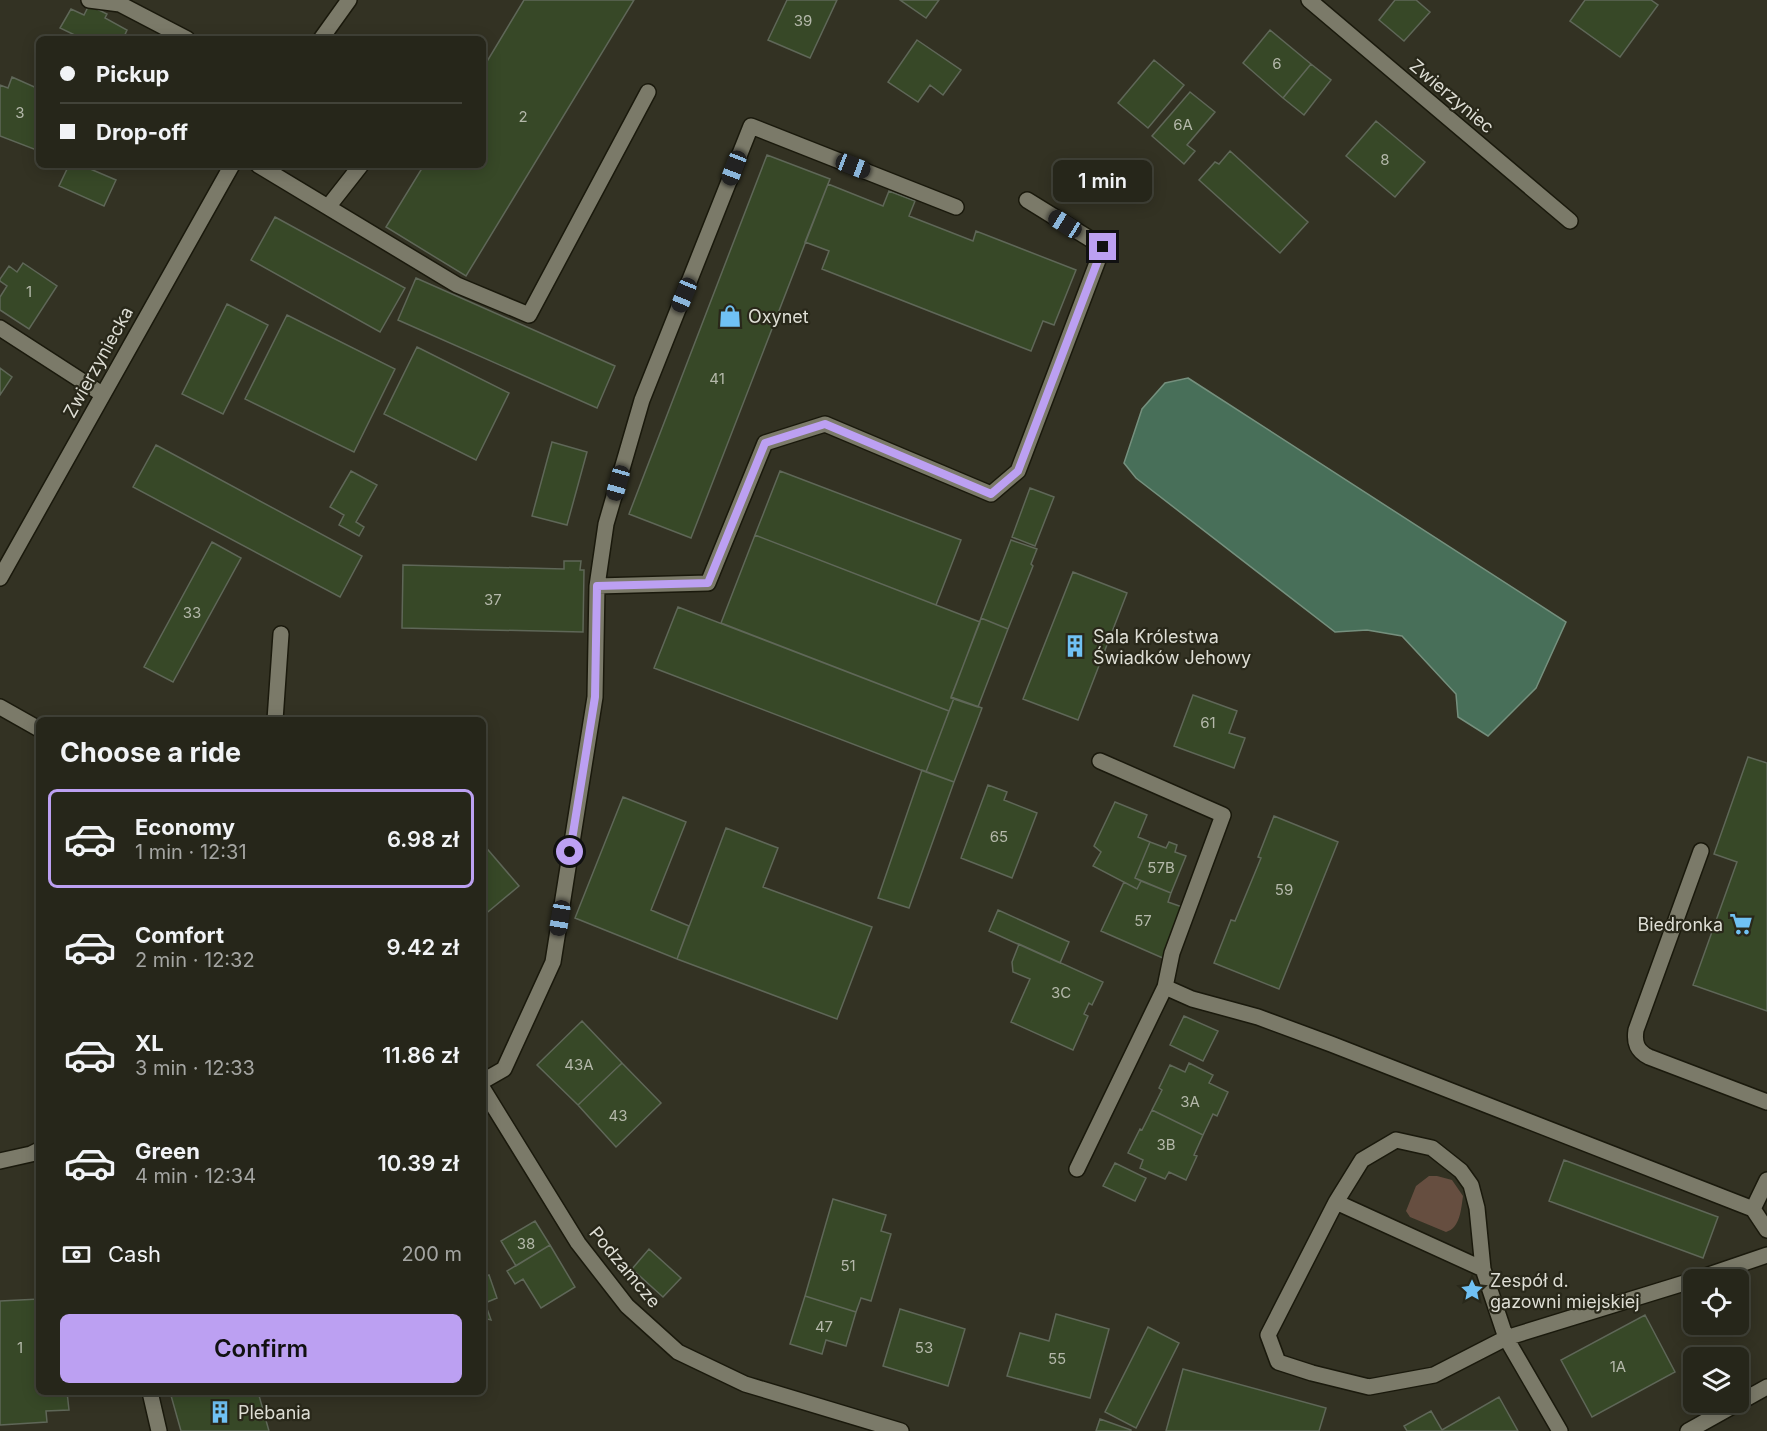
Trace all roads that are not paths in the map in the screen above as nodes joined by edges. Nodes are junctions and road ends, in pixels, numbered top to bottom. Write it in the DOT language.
graph roads {
  1 [pos="89,0"];
  2 [pos="349,0"];
  3 [pos="1309,0"];
  4 [pos="181,36"];
  5 [pos="323,36"];
  6 [pos="648,92"];
  7 [pos="230,168"];
  8 [pos="263,168"];
  9 [pos="359,168"];
  10 [pos="1027,200"];
  11 [pos="328,207"];
  12 [pos="956,207"];
  13 [pos="1570,221"];
  14 [pos="0,328"];
  15 [pos="102,394"];
  16 [pos="0,578"];
  17 [pos="597,586"];
  18 [pos="281,634"];
  19 [pos="0,707"];
  20 [pos="274,717"];
  21 [pos="36,727"];
  22 [pos="1100,762"];
  23 [pos="1701,851"];
  24 [pos="1165,987"];
  25 [pos="486,1079"];
  26 [pos="486,1094"];
  27 [pos="1767,1102"];
  28 [pos="36,1153"];
  29 [pos="0,1161"];
  30 [pos="1077,1169"];
  31 [pos="1767,1180"];
  32 [pos="1336,1202"];
  33 [pos="1753,1209"];
  34 [pos="1767,1230"];
  35 [pos="1767,1255"];
  36 [pos="1483,1269"];
  37 [pos="1726,1269"];
  38 [pos="1683,1283"];
  39 [pos="1506,1338"];
  40 [pos="1767,1387"];
  41 [pos="151,1395"];
  42 [pos="159,1431"];
  43 [pos="901,1431"];
  44 [pos="1560,1431"];
  45 [pos="1688,1431"];
  1 -- 4 [label="street"];
  2 -- 5 [label="street"];
  3 -- 13 [label="street, Zwierzyniec"];
  6 -- 11 [label="street"];
  7 -- 15 [label="street, Zwierzyniecka"];
  8 -- 11 [label="street"];
  9 -- 11 [label="street"];
  10 -- 17 [label="street"];
  12 -- 17 [label="street"];
  14 -- 15 [label="street"];
  15 -- 16 [label="street, Zwierzyniecka"];
  17 -- 25 [label="street"];
  18 -- 20 [label="street"];
  19 -- 21 [label="street"];
  22 -- 24 [label="street"];
  23 -- 27 [label="street"];
  24 -- 30 [label="street"];
  24 -- 33 [label="street"];
  26 -- 43 [label="street, Podzamcze"];
  28 -- 29 [label="street"];
  31 -- 33 [label="street"];
  32 -- 36 [label="street"];
  32 -- 36 [label="street"];
  32 -- 39 [label="street"];
  33 -- 34 [label="street"];
  35 -- 37 [label="street"];
  36 -- 39 [label="street"];
  38 -- 39 [label="street"];
  39 -- 44 [label="street"];
  40 -- 45 [label="street"];
  41 -- 42 [label="street"];
}
